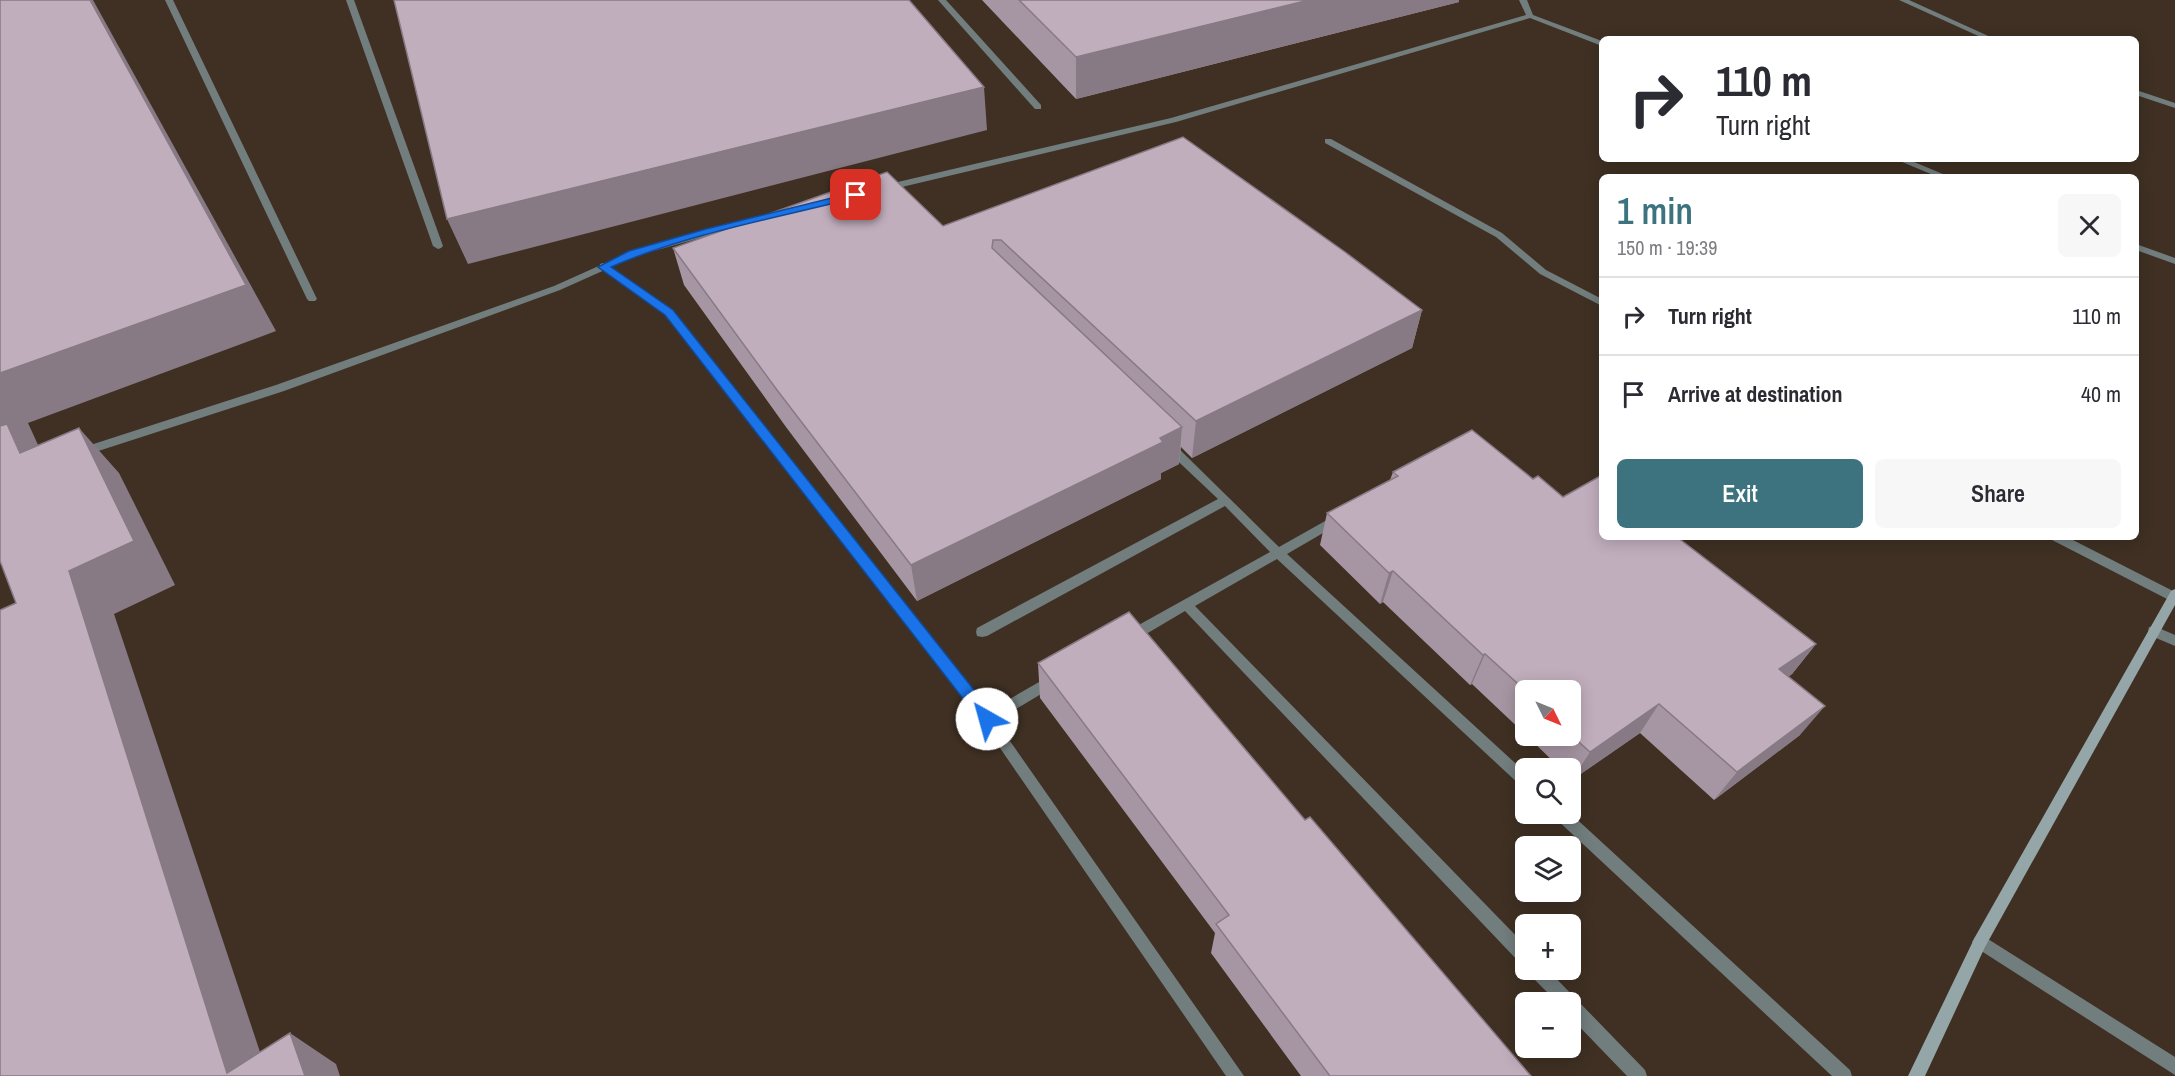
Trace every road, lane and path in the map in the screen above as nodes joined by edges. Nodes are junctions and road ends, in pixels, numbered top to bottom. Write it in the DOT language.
graph roads {
  1 [pos="169,0"];
  2 [pos="350,0"];
  3 [pos="942,0"];
  4 [pos="1523,0"];
  5 [pos="1903,0"];
  6 [pos="1530,16"];
  7 [pos="1984,36"];
  8 [pos="1599,43"];
  9 [pos="2139,93"];
  10 [pos="2175,106"];
  11 [pos="1038,107"];
  12 [pos="1328,141"];
  13 [pos="1907,162"];
  14 [pos="1938,174"];
  15 [pos="875,190"];
  16 [pos="765,218"];
  17 [pos="438,246"];
  18 [pos="2139,248"];
  19 [pos="2175,261"];
  20 [pos="603,267"];
  21 [pos="312,299"];
  22 [pos="1599,301"];
  23 [pos="1159,435"];
  24 [pos="67,457"];
  25 [pos="1226,500"];
  26 [pos="1350,512"];
  27 [pos="2062,540"];
  28 [pos="1277,552"];
  29 [pos="2174,596"];
  30 [pos="1186,603"];
  31 [pos="2154,631"];
  32 [pos="981,632"];
  33 [pos="2175,641"];
  34 [pos="1116,644"];
  35 [pos="1067,673"];
  36 [pos="987,719"];
  37 [pos="1515,772"];
  38 [pos="1572,824"];
  39 [pos="1980,942"];
  40 [pos="1515,947"];
  41 [pos="1547,980"];
  42 [pos="1558,992"];
  43 [pos="1581,1016"];
  44 [pos="2175,1067"];
  45 [pos="1236,1076"];
  46 [pos="1639,1076"];
  47 [pos="1844,1076"];
  48 [pos="1916,1076"];
  1 -- 21 [label="street"];
  2 -- 17 [label="street"];
  3 -- 11 [label="street"];
  4 -- 6 [label="street"];
  5 -- 7 [label="street"];
  6 -- 8 [label="street"];
  6 -- 15 [label="street"];
  9 -- 10 [label="street"];
  12 -- 22 [label="street"];
  13 -- 14 [label="street"];
  16 -- 20 [label="street"];
  18 -- 19 [label="street"];
  20 -- 24 [label="street"];
  20 -- 36 [label="street"];
  23 -- 25 [label="street"];
  25 -- 28 [label="street"];
  25 -- 32 [label="street"];
  26 -- 28 [label="street"];
  27 -- 29 [label="street"];
  28 -- 30 [label="street"];
  28 -- 37 [label="street"];
  29 -- 31 [label="street"];
  30 -- 34 [label="street"];
  30 -- 40 [label="street"];
  31 -- 33 [label="street"];
  31 -- 39 [label="street"];
  35 -- 36 [label="street"];
  36 -- 45 [label="street"];
  38 -- 47 [label="street"];
  39 -- 44 [label="street"];
  39 -- 48 [label="street"];
  41 -- 42 [label="street"];
  43 -- 46 [label="street"];
}
